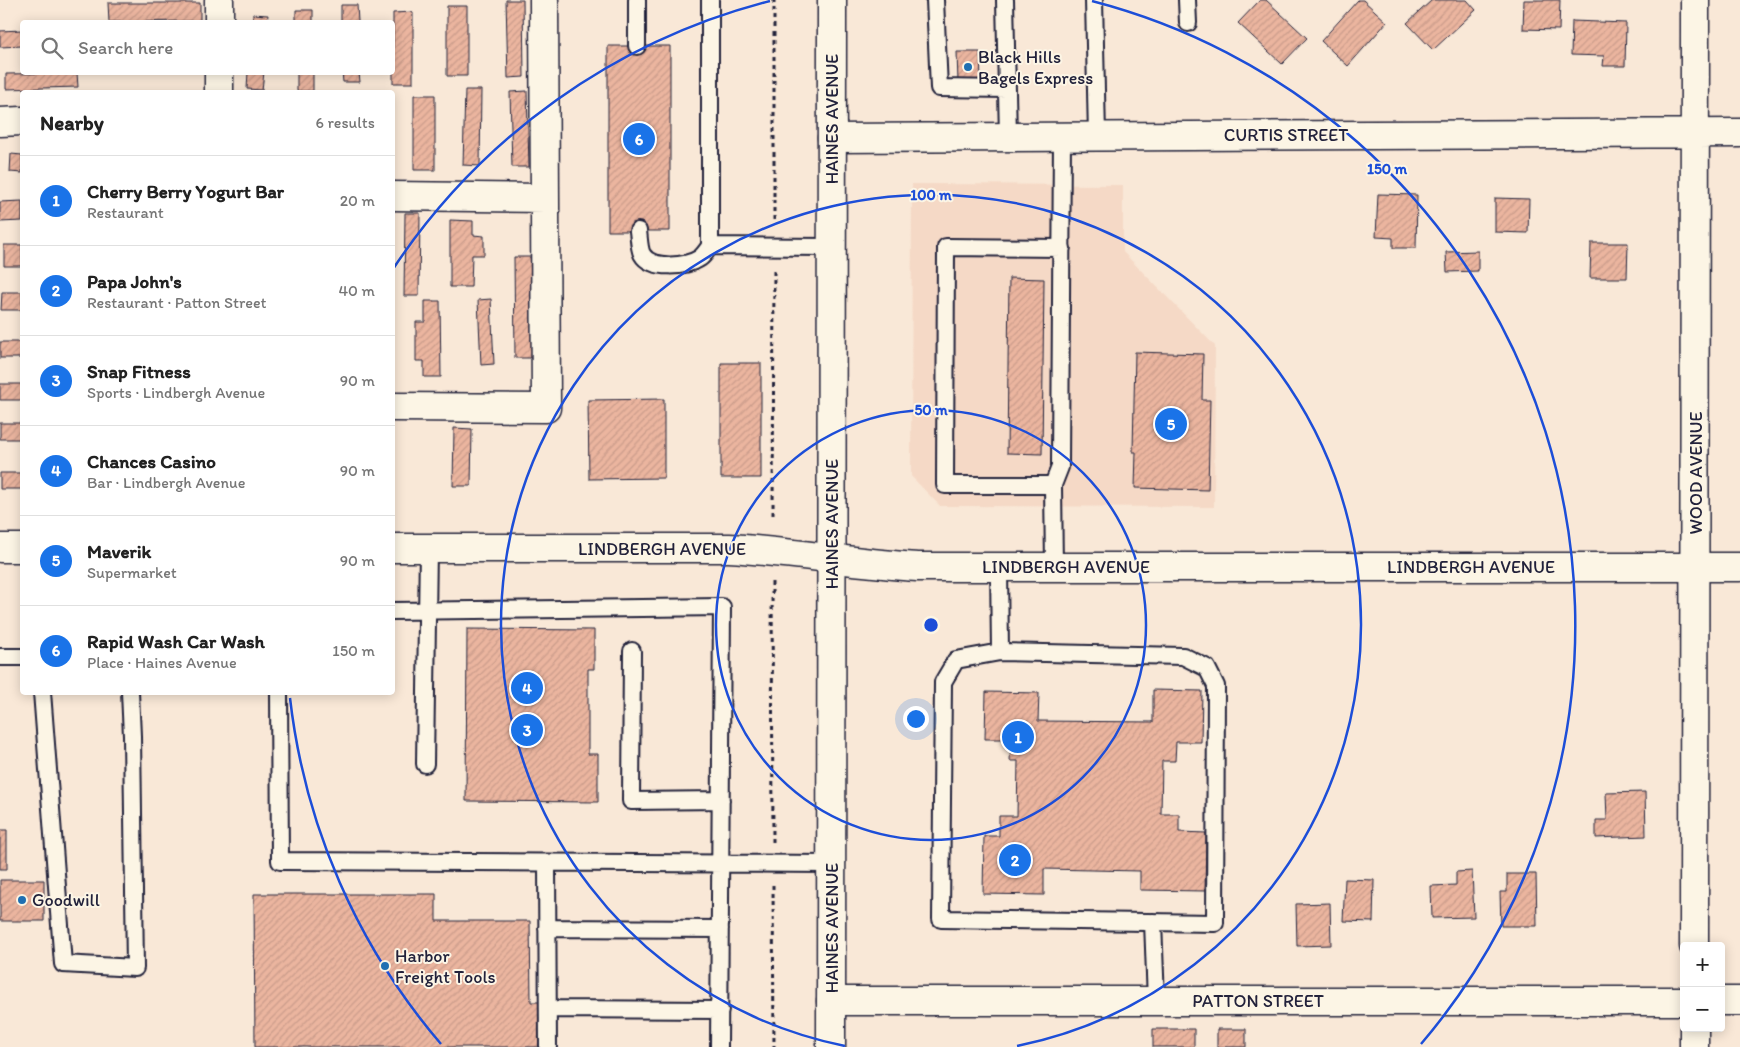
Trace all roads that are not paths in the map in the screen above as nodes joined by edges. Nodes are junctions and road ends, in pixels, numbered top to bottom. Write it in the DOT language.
graph roads {
  1 [pos="219,0"];
  2 [pos="544,0"];
  3 [pos="710,0"];
  4 [pos="832,0"];
  5 [pos="935,0"];
  6 [pos="1005,0"];
  7 [pos="1094,0"];
  8 [pos="1187,0"];
  9 [pos="1695,0"];
  10 [pos="638,3"];
  11 [pos="219,20"];
  12 [pos="1188,24"];
  13 [pos="637,46"];
  14 [pos="219,75"];
  15 [pos="1007,89"];
  16 [pos="219,90"];
  17 [pos="20,121"];
  18 [pos="0,122"];
  19 [pos="1696,133"];
  20 [pos="1740,133"];
  21 [pos="1062,136"];
  22 [pos="1097,136"];
  23 [pos="1008,137"];
  24 [pos="832,138"];
  25 [pos="395,196"];
  26 [pos="545,198"];
  27 [pos="638,231"];
  28 [pos="710,246"];
  29 [pos="832,246"];
  30 [pos="1062,248"];
  31 [pos="395,408"];
  32 [pos="1053,485"];
  33 [pos="0,548"];
  34 [pos="20,548"];
  35 [pos="395,548"];
  36 [pos="428,548"];
  37 [pos="832,559"];
  38 [pos="999,567"];
  39 [pos="1054,567"];
  40 [pos="1696,567"];
  41 [pos="1740,567"];
  42 [pos="395,611"];
  43 [pos="428,611"];
  44 [pos="632,651"];
  45 [pos="1000,652"];
  46 [pos="0,657"];
  47 [pos="20,657"];
  48 [pos="42,695"];
  49 [pos="130,695"];
  50 [pos="279,695"];
  51 [pos="425,764"];
  52 [pos="721,800"];
  53 [pos="547,862"];
  54 [pos="721,864"];
  55 [pos="832,864"];
  56 [pos="1153,922"];
  57 [pos="547,928"];
  58 [pos="720,929"];
  59 [pos="1694,942"];
  60 [pos="1725,1000"];
  61 [pos="1740,1000"];
  62 [pos="831,1001"];
  63 [pos="1156,1001"];
  64 [pos="1680,1001"];
  65 [pos="548,1009"];
  66 [pos="720,1010"];
  67 [pos="1694,1032"];
  68 [pos="548,1047"];
  69 [pos="719,1047"];
  70 [pos="831,1047"];
  71 [pos="1694,1047"];
  1 -- 11 [label="street"];
  2 -- 26 [label="street"];
  3 -- 28 [label="lane"];
  4 -- 24 [label="street, HAINES AVENUE"];
  5 -- 15 [label="lane"];
  6 -- 15 [label="lane"];
  7 -- 22 [label="lane"];
  8 -- 12 [label="lane"];
  9 -- 19 [label="street, WOOD AVENUE"];
  10 -- 13 [label="lane"];
  14 -- 16 [label="street"];
  15 -- 23 [label="lane"];
  17 -- 18 [label="street"];
  19 -- 20 [label="street, CURTIS STREET"];
  19 -- 22 [label="street, CURTIS STREET"];
  19 -- 40 [label="street, WOOD AVENUE"];
  21 -- 22 [label="street, CURTIS STREET"];
  21 -- 23 [label="street, CURTIS STREET"];
  21 -- 30 [label="lane"];
  23 -- 24 [label="street, CURTIS STREET"];
  24 -- 29 [label="street, HAINES AVENUE"];
  25 -- 26 [label="street"];
  26 -- 31 [label="street"];
  27 -- 28 [label="lane"];
  28 -- 29 [label="lane"];
  29 -- 37 [label="street, HAINES AVENUE"];
  30 -- 32 [label="lane"];
  30 -- 32 [label="lane"];
  32 -- 39 [label="lane"];
  33 -- 34 [label="street"];
  35 -- 36 [label="street, LINDBERGH AVENUE"];
  36 -- 37 [label="street, LINDBERGH AVENUE"];
  36 -- 43 [label="lane"];
  37 -- 38 [label="street, LINDBERGH AVENUE"];
  37 -- 55 [label="street, HAINES AVENUE"];
  38 -- 39 [label="street, LINDBERGH AVENUE"];
  38 -- 45 [label="lane"];
  39 -- 40 [label="street, LINDBERGH AVENUE"];
  40 -- 41 [label="street, LINDBERGH AVENUE"];
  40 -- 59 [label="street, WOOD AVENUE"];
  42 -- 43 [label="lane"];
  43 -- 51 [label="lane"];
  43 -- 52 [label="lane"];
  44 -- 52 [label="lane"];
  45 -- 56 [label="lane"];
  45 -- 56 [label="lane"];
  46 -- 47 [label="lane"];
  48 -- 49 [label="lane"];
  50 -- 53 [label="lane"];
  52 -- 54 [label="lane"];
  53 -- 54 [label="lane"];
  53 -- 57 [label="lane"];
  54 -- 55 [label="lane"];
  54 -- 58 [label="lane"];
  55 -- 62 [label="street, HAINES AVENUE"];
  56 -- 63 [label="lane"];
  57 -- 58 [label="lane"];
  57 -- 65 [label="lane"];
  58 -- 66 [label="lane"];
  60 -- 61 [label="street"];
  62 -- 63 [label="street, PATTON STREET"];
  62 -- 70 [label="street, HAINES AVENUE"];
  63 -- 64 [label="street, PATTON STREET"];
  65 -- 66 [label="lane"];
  65 -- 68 [label="lane"];
  66 -- 69 [label="lane"];
  67 -- 71 [label="street"];
}
